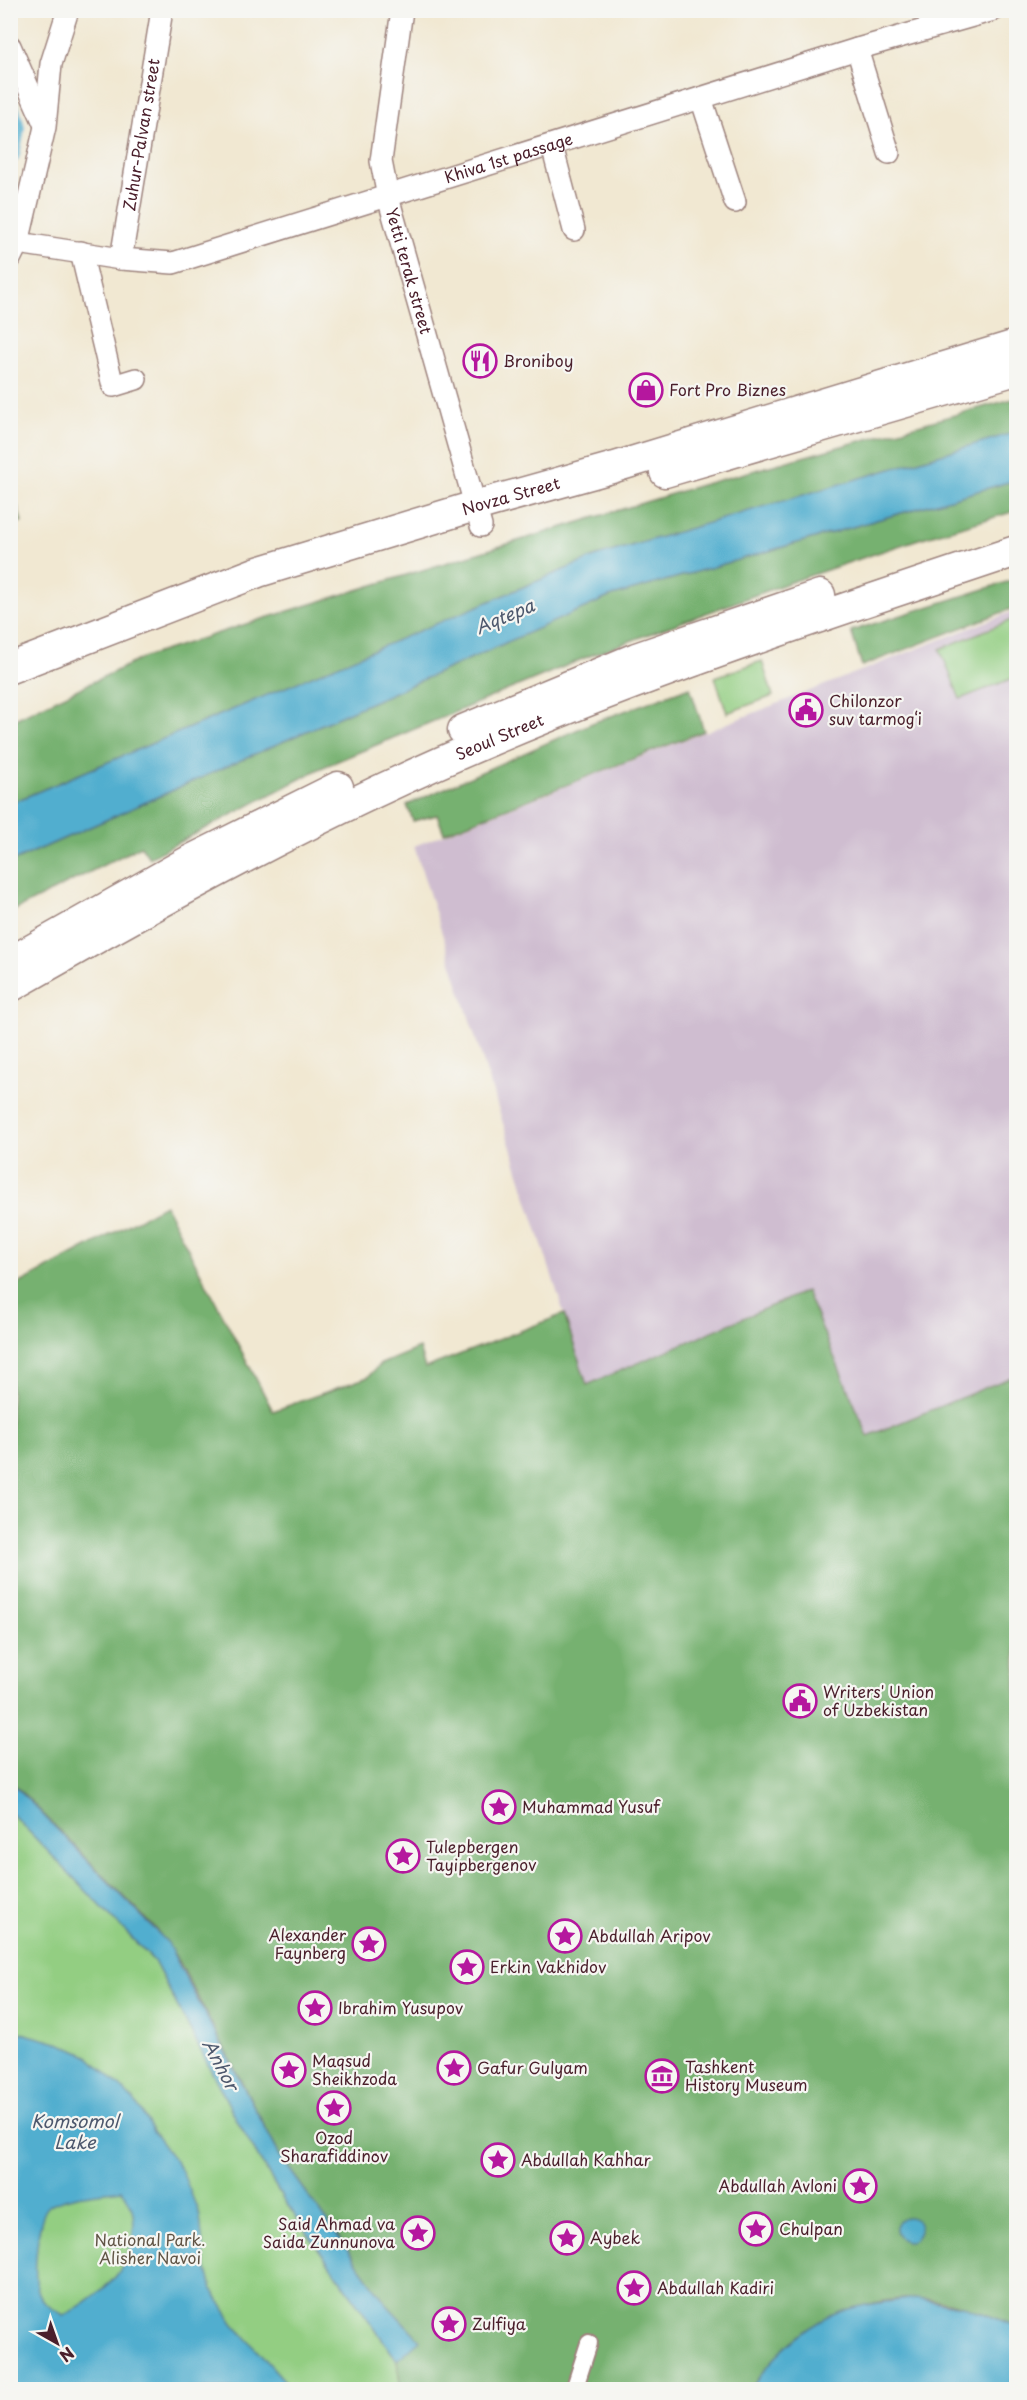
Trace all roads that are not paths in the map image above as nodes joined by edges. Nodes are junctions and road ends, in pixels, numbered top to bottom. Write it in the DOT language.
graph roads {
  1 [pos="68,10"];
  2 [pos="162,10"];
  3 [pos="402,10"];
  4 [pos="994,10"];
  5 [pos="10,46"];
  6 [pos="857,49"];
  7 [pos="701,98"];
  8 [pos="45,126"];
  9 [pos="552,146"];
  10 [pos="889,153"];
  11 [pos="388,197"];
  12 [pos="735,202"];
  13 [pos="574,230"];
  14 [pos="14,251"];
  15 [pos="81,252"];
  16 [pos="121,259"];
  17 [pos="1017,345"];
  18 [pos="1017,370"];
  19 [pos="136,379"];
  20 [pos="478,516"];
  21 [pos="1017,531"];
  22 [pos="1017,551"];
  23 [pos="10,668"];
  24 [pos="10,688"];
  25 [pos="10,962"];
  26 [pos="10,987"];
  27 [pos="589,2343"];
  28 [pos="574,2390"];
  1 -- 8 [label="street"];
  2 -- 16 [label="street, Zuhur-Palvan street"];
  3 -- 11 [label="street, Yetti terak street"];
  4 -- 6 [label="street, Khiva 1st passage"];
  5 -- 8 [label="street"];
  6 -- 7 [label="street, Khiva 1st passage"];
  6 -- 10 [label="street"];
  7 -- 9 [label="street, Khiva 1st passage"];
  7 -- 12 [label="street"];
  8 -- 14 [label="street"];
  9 -- 11 [label="street, Khiva 1st passage"];
  9 -- 13 [label="street"];
  11 -- 16 [label="street, Khiva 1st passage"];
  11 -- 20 [label="street, Yetti terak street"];
  14 -- 15 [label="street, Khiva 1st passage"];
  15 -- 16 [label="street, Khiva 1st passage"];
  15 -- 19 [label="street"];
  17 -- 20 [label="main road, Novza Street"];
  18 -- 20 [label="main road, Novza Street"];
  20 -- 23 [label="main road, Novza Street"];
  20 -- 24 [label="main road, Novza Street"];
  21 -- 25 [label="main road, Seoul Street"];
  22 -- 26 [label="main road, Seoul Street"];
  27 -- 28 [label="street"];
}
